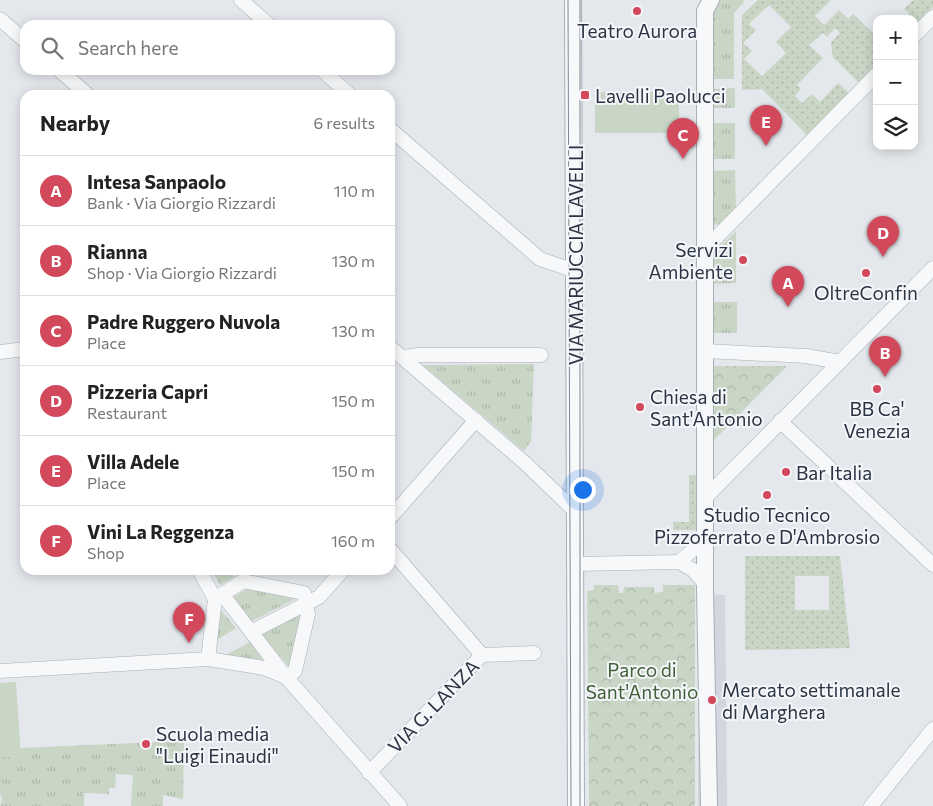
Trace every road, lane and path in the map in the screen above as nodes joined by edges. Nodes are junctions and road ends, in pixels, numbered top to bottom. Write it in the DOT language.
graph roads {
  1 [pos="241,0"];
  2 [pos="574,0"];
  3 [pos="709,1"];
  4 [pos="933,17"];
  5 [pos="0,20"];
  6 [pos="264,20"];
  7 [pos="918,32"];
  8 [pos="20,37"];
  9 [pos="65,75"];
  10 [pos="328,75"];
  11 [pos="873,78"];
  12 [pos="82,90"];
  13 [pos="344,90"];
  14 [pos="395,133"];
  15 [pos="705,249"];
  16 [pos="933,268"];
  17 [pos="575,271"];
  18 [pos="20,350"];
  19 [pos="395,351"];
  20 [pos="0,352"];
  21 [pos="705,352"];
  22 [pos="541,355"];
  23 [pos="404,358"];
  24 [pos="840,362"];
  25 [pos="476,420"];
  26 [pos="780,421"];
  27 [pos="706,496"];
  28 [pos="575,511"];
  29 [pos="395,512"];
  30 [pos="704,533"];
  31 [pos="395,555"];
  32 [pos="679,562"];
  33 [pos="575,564"];
  34 [pos="933,565"];
  35 [pos="203,575"];
  36 [pos="240,575"];
  37 [pos="339,575"];
  38 [pos="705,584"];
  39 [pos="219,596"];
  40 [pos="308,603"];
  41 [pos="251,632"];
  42 [pos="534,653"];
  43 [pos="482,655"];
  44 [pos="208,659"];
  45 [pos="0,671"];
  46 [pos="286,677"];
  47 [pos="933,729"];
  48 [pos="369,773"];
  49 [pos="400,806"];
  50 [pos="576,806"];
  51 [pos="709,806"];
  52 [pos="871,806"];
  1 -- 6 [label="street"];
  2 -- 17 [label="street, VIA MARIUCCIA LAVELLI"];
  3 -- 15 [label="street"];
  4 -- 7 [label="street"];
  5 -- 8 [label="street"];
  9 -- 12 [label="street"];
  10 -- 13 [label="street"];
  11 -- 15 [label="street"];
  14 -- 17 [label="street"];
  15 -- 21 [label="street"];
  16 -- 24 [label="street"];
  17 -- 28 [label="street, VIA MARIUCCIA LAVELLI"];
  18 -- 20 [label="street"];
  19 -- 23 [label="street"];
  21 -- 24 [label="street"];
  21 -- 27 [label="street"];
  22 -- 23 [label="street"];
  23 -- 25 [label="street"];
  24 -- 26 [label="street"];
  25 -- 28 [label="street"];
  25 -- 29 [label="street"];
  26 -- 27 [label="street"];
  26 -- 34 [label="street"];
  27 -- 30 [label="street"];
  28 -- 33 [label="street, VIA MARIUCCIA LAVELLI"];
  30 -- 32 [label="street"];
  30 -- 38 [label="street"];
  31 -- 43 [label="street"];
  32 -- 33 [label="street"];
  32 -- 38 [label="street"];
  33 -- 50 [label="street, VIA MARIUCCIA LAVELLI"];
  35 -- 39 [label="street"];
  36 -- 39 [label="street"];
  36 -- 40 [label="street"];
  37 -- 40 [label="street"];
  38 -- 51 [label="street"];
  39 -- 41 [label="street"];
  39 -- 44 [label="street"];
  40 -- 41 [label="street"];
  40 -- 46 [label="street"];
  41 -- 46 [label="street"];
  42 -- 43 [label="street, VIA G. LANZA"];
  43 -- 48 [label="street, VIA G. LANZA"];
  44 -- 45 [label="street"];
  44 -- 46 [label="street"];
  46 -- 48 [label="street"];
  47 -- 52 [label="street"];
  48 -- 49 [label="street"];
}
